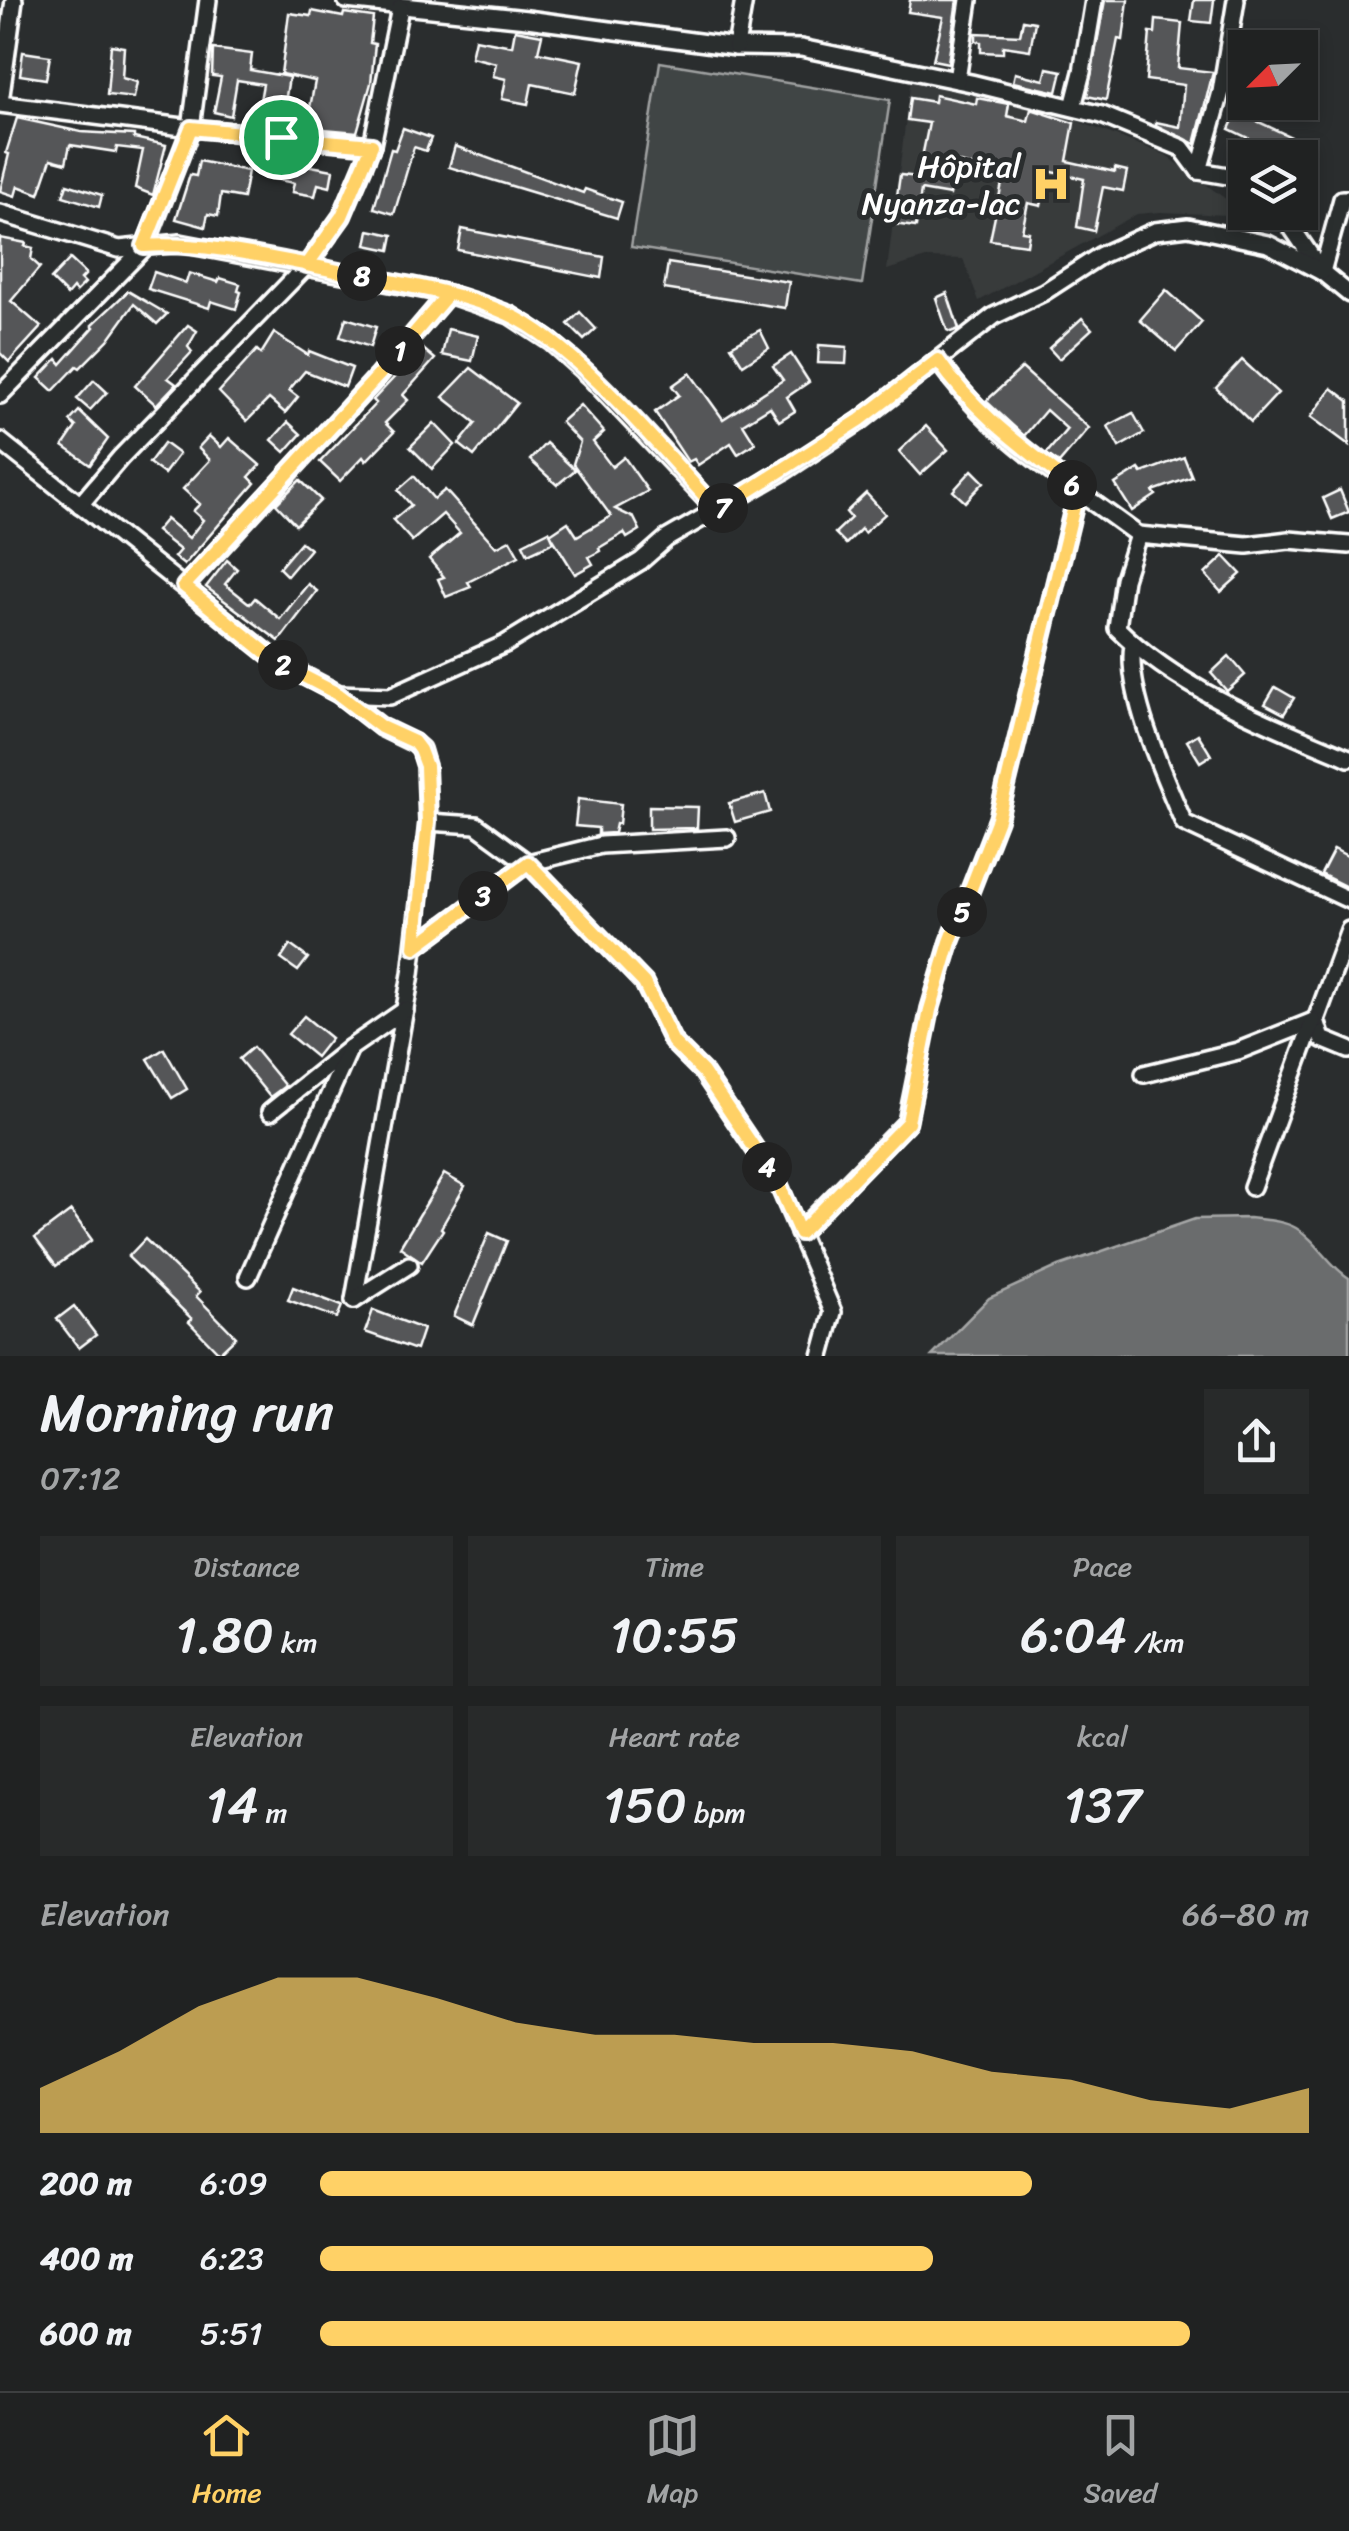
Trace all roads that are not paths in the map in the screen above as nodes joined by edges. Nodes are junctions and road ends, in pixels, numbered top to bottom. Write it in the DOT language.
graph roads {
  1 [pos="14,0"];
  2 [pos="208,0"];
  3 [pos="346,0"];
  4 [pos="530,0"];
  5 [pos="744,0"];
  6 [pos="969,0"];
  7 [pos="1094,0"];
  8 [pos="1236,0"];
  9 [pos="400,8"];
  10 [pos="527,19"];
  11 [pos="736,47"];
  12 [pos="958,80"];
  13 [pos="0,103"];
  14 [pos="1072,107"];
  15 [pos="191,128"];
  16 [pos="372,145"];
  17 [pos="1200,171"];
  18 [pos="1228,176"];
  19 [pos="1349,199"];
  20 [pos="0,213"];
  21 [pos="1293,230"];
  22 [pos="144,246"];
  23 [pos="307,265"];
  24 [pos="1322,272"];
  25 [pos="448,294"];
  26 [pos="1349,294"];
  27 [pos="938,360"];
  28 [pos="0,395"];
  29 [pos="0,441"];
  30 [pos="1078,490"];
  31 [pos="80,505"];
  32 [pos="718,511"];
  33 [pos="1138,535"];
  34 [pos="1349,545"];
  35 [pos="184,586"];
  36 [pos="1133,644"];
  37 [pos="338,694"];
  38 [pos="1349,758"];
  39 [pos="428,822"];
  40 [pos="727,838"];
  41 [pos="528,863"];
  42 [pos="1349,900"];
  43 [pos="1349,930"];
  44 [pos="415,947"];
  45 [pos="406,1010"];
  46 [pos="1315,1021"];
  47 [pos="350,1048"];
  48 [pos="1349,1050"];
  49 [pos="1144,1074"];
  50 [pos="270,1112"];
  51 [pos="1252,1187"];
  52 [pos="800,1233"];
  53 [pos="409,1266"];
  54 [pos="248,1277"];
  55 [pos="821,1356"];
  1 -- 13 [label="street"];
  2 -- 15 [label="street"];
  3 -- 9 [label="street"];
  4 -- 10 [label="street"];
  5 -- 11 [label="street"];
  6 -- 12 [label="street"];
  7 -- 14 [label="street"];
  8 -- 17 [label="street"];
  9 -- 10 [label="street"];
  9 -- 16 [label="street"];
  10 -- 11 [label="street"];
  11 -- 12 [label="street"];
  12 -- 14 [label="street"];
  13 -- 15 [label="street"];
  14 -- 17 [label="street"];
  15 -- 16 [label="street"];
  15 -- 22 [label="street"];
  16 -- 23 [label="street"];
  17 -- 18 [label="street"];
  19 -- 24 [label="street"];
  20 -- 22 [label="street"];
  21 -- 24 [label="street"];
  22 -- 23 [label="street"];
  22 -- 28 [label="street"];
  23 -- 25 [label="street"];
  23 -- 31 [label="street"];
  24 -- 26 [label="street"];
  24 -- 27 [label="street"];
  25 -- 32 [label="street"];
  25 -- 35 [label="street"];
  27 -- 30 [label="street"];
  27 -- 32 [label="street"];
  29 -- 31 [label="street"];
  30 -- 33 [label="street"];
  30 -- 52 [label="street"];
  31 -- 35 [label="street"];
  32 -- 37 [label="street"];
  33 -- 34 [label="street"];
  33 -- 36 [label="street"];
  35 -- 37 [label="street"];
  36 -- 38 [label="street"];
  36 -- 42 [label="street"];
  37 -- 39 [label="street"];
  39 -- 41 [label="street"];
  39 -- 44 [label="street"];
  40 -- 41 [label="street"];
  41 -- 44 [label="street"];
  41 -- 52 [label="street"];
  43 -- 46 [label="street"];
  44 -- 45 [label="street"];
  45 -- 47 [label="street"];
  45 -- 53 [label="street"];
  46 -- 48 [label="street"];
  46 -- 49 [label="street"];
  46 -- 51 [label="street"];
  47 -- 50 [label="street"];
  47 -- 54 [label="street"];
  52 -- 55 [label="street"];
}
